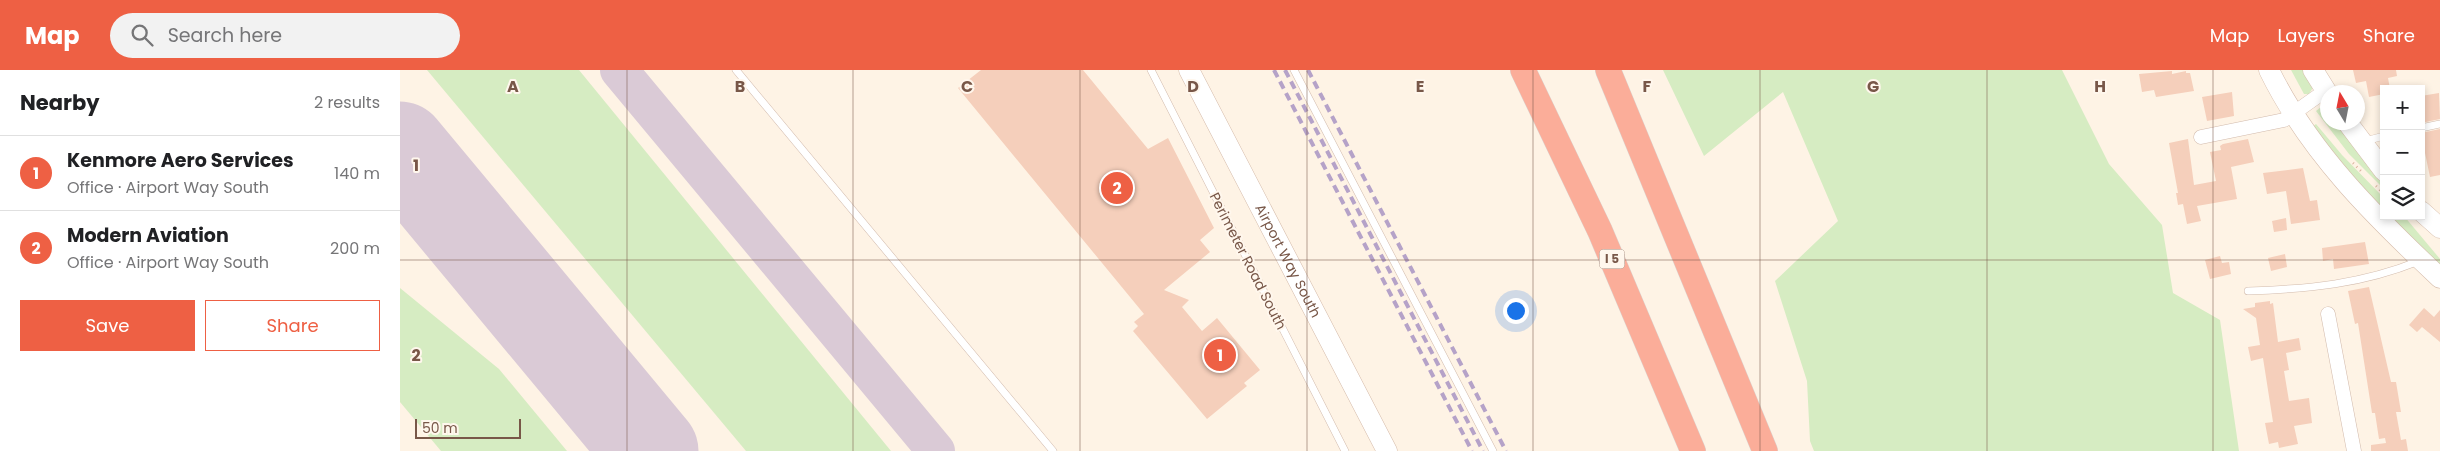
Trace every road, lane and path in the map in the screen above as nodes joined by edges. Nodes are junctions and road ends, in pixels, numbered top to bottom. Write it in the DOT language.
graph roads {
  1 [pos="736,70"];
  2 [pos="1151,70"];
  3 [pos="1189,70"];
  4 [pos="1294,70"];
  5 [pos="1523,70"];
  6 [pos="1608,70"];
  7 [pos="2269,70"];
  8 [pos="2313,70"];
  9 [pos="2321,85"];
  10 [pos="2320,97"];
  11 [pos="2293,115"];
  12 [pos="2440,124"];
  13 [pos="2425,127"];
  14 [pos="2349,130"];
  15 [pos="2201,136"];
  16 [pos="2380,138"];
  17 [pos="2354,150"];
  18 [pos="2374,176"];
  19 [pos="2425,215"];
  20 [pos="2440,228"];
  21 [pos="2422,260"];
  22 [pos="2440,278"];
  23 [pos="2248,291"];
  24 [pos="2328,314"];
  25 [pos="1053,451"];
  26 [pos="1345,451"];
  27 [pos="1387,451"];
  28 [pos="1493,451"];
  29 [pos="1693,451"];
  30 [pos="1764,451"];
  31 [pos="2354,451"];
  1 -- 25 [label="lane"];
  2 -- 26 [label="lane, Perimeter Road South"];
  3 -- 27 [label="main road, Airport Way South"];
  4 -- 28 [label="lane"];
  5 -- 29 [label="highway, I 5"];
  6 -- 30 [label="highway"];
  7 -- 11 [label="main road"];
  8 -- 9 [label="main road"];
  10 -- 11 [label="street"];
  11 -- 15 [label="street"];
  11 -- 21 [label="main road"];
  12 -- 13 [label="lane"];
  14 -- 17 [label="main road"];
  16 -- 17 [label="lane"];
  17 -- 18 [label="main road"];
  17 -- 18 [label="path"];
  19 -- 20 [label="main road"];
  21 -- 22 [label="main road"];
  21 -- 23 [label="lane"];
  24 -- 31 [label="street"];
}
